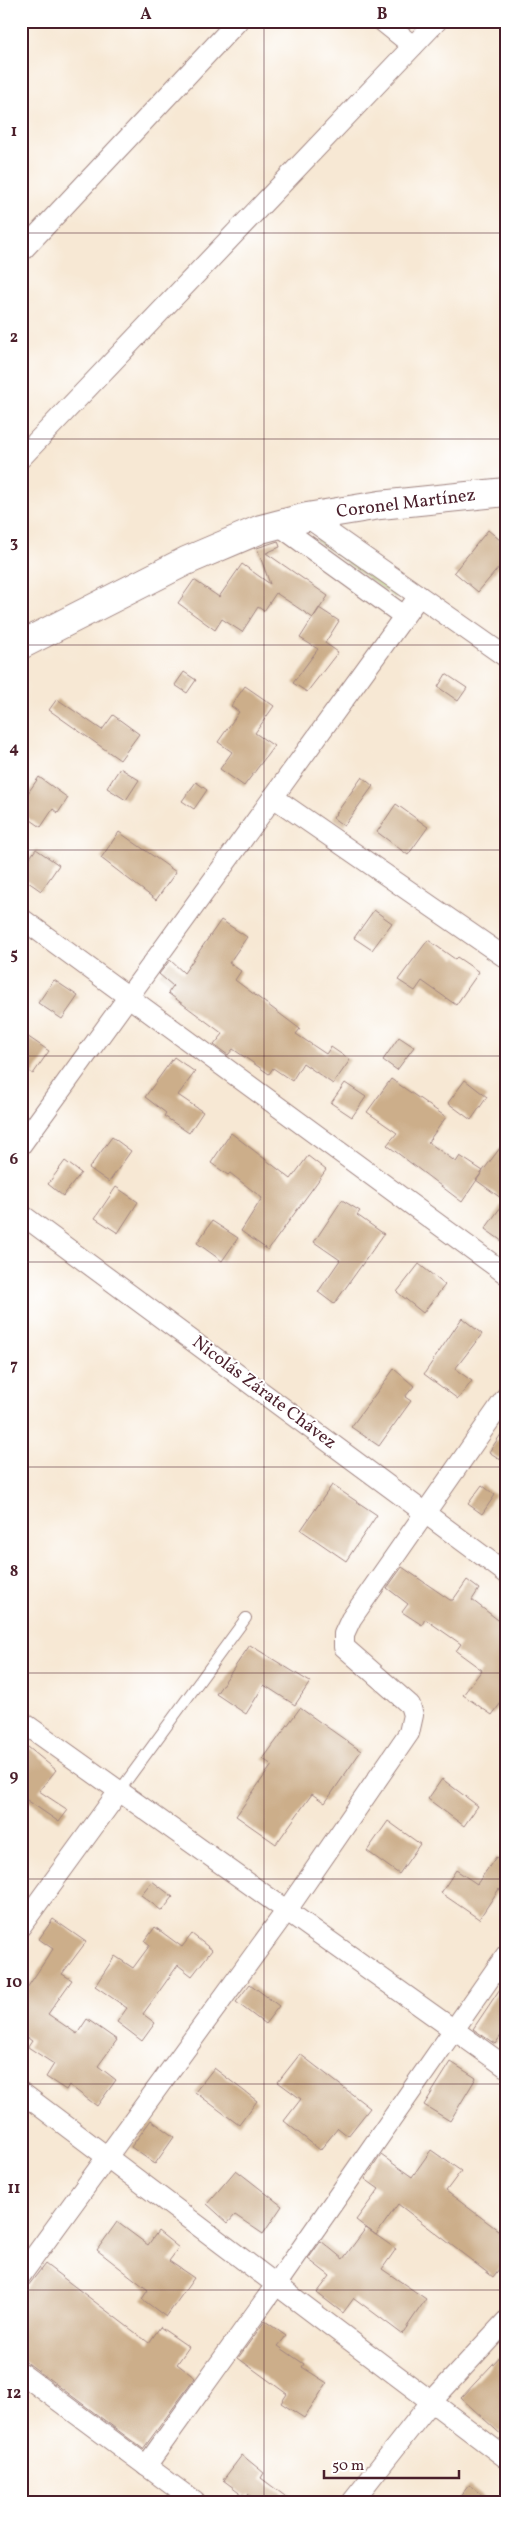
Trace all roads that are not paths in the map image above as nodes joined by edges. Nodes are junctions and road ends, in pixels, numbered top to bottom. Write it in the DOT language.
graph roads {
  1 [pos="238,21"];
  2 [pos="382,21"];
  3 [pos="437,21"];
  4 [pos="413,46"];
  5 [pos="21,252"];
  6 [pos="21,458"];
  7 [pos="506,492"];
  8 [pos="307,517"];
  9 [pos="277,524"];
  10 [pos="419,596"];
  11 [pos="404,616"];
  12 [pos="21,645"];
  13 [pos="506,657"];
  14 [pos="273,797"];
  15 [pos="21,918"];
  16 [pos="506,958"];
  17 [pos="128,998"];
  18 [pos="21,1145"];
  19 [pos="21,1214"];
  20 [pos="506,1274"];
  21 [pos="506,1397"];
  22 [pos="425,1512"];
  23 [pos="506,1573"];
  24 [pos="246,1618"];
  25 [pos="21,1722"];
  26 [pos="120,1790"];
  27 [pos="286,1910"];
  28 [pos="21,1926"];
  29 [pos="506,1954"];
  30 [pos="453,2029"];
  31 [pos="506,2067"];
  32 [pos="21,2092"];
  33 [pos="107,2157"];
  34 [pos="21,2275"];
  35 [pos="276,2285"];
  36 [pos="506,2321"];
  37 [pos="21,2373"];
  38 [pos="431,2402"];
  39 [pos="506,2458"];
  40 [pos="146,2466"];
  41 [pos="195,2502"];
  42 [pos="352,2502"];
  1 -- 5 [label="street"];
  2 -- 4 [label="street"];
  3 -- 4 [label="street"];
  4 -- 6 [label="street"];
  7 -- 8 [label="main road, Coronel Martínez"];
  8 -- 9 [label="main road, Coronel Martínez"];
  8 -- 10 [label="street"];
  9 -- 11 [label="street"];
  9 -- 12 [label="main road, Coronel Martínez"];
  10 -- 11 [label="street"];
  10 -- 13 [label="street"];
  11 -- 14 [label="street"];
  14 -- 16 [label="street"];
  14 -- 17 [label="street"];
  15 -- 17 [label="street"];
  17 -- 18 [label="street"];
  17 -- 20 [label="street"];
  19 -- 22 [label="street, Nicolás Zárate Chávez"];
  21 -- 22 [label="street"];
  22 -- 23 [label="street, Nicolás Zárate Chávez"];
  22 -- 27 [label="street"];
  24 -- 26 [label="lane"];
  25 -- 26 [label="street"];
  26 -- 27 [label="street"];
  26 -- 28 [label="street"];
  27 -- 30 [label="street"];
  27 -- 33 [label="street"];
  29 -- 30 [label="street"];
  30 -- 31 [label="street"];
  30 -- 35 [label="street"];
  32 -- 33 [label="street"];
  33 -- 34 [label="street"];
  33 -- 35 [label="street"];
  35 -- 38 [label="street"];
  35 -- 40 [label="street"];
  36 -- 38 [label="street"];
  37 -- 40 [label="street"];
  38 -- 39 [label="street"];
  38 -- 42 [label="street"];
  40 -- 41 [label="street"];
}
